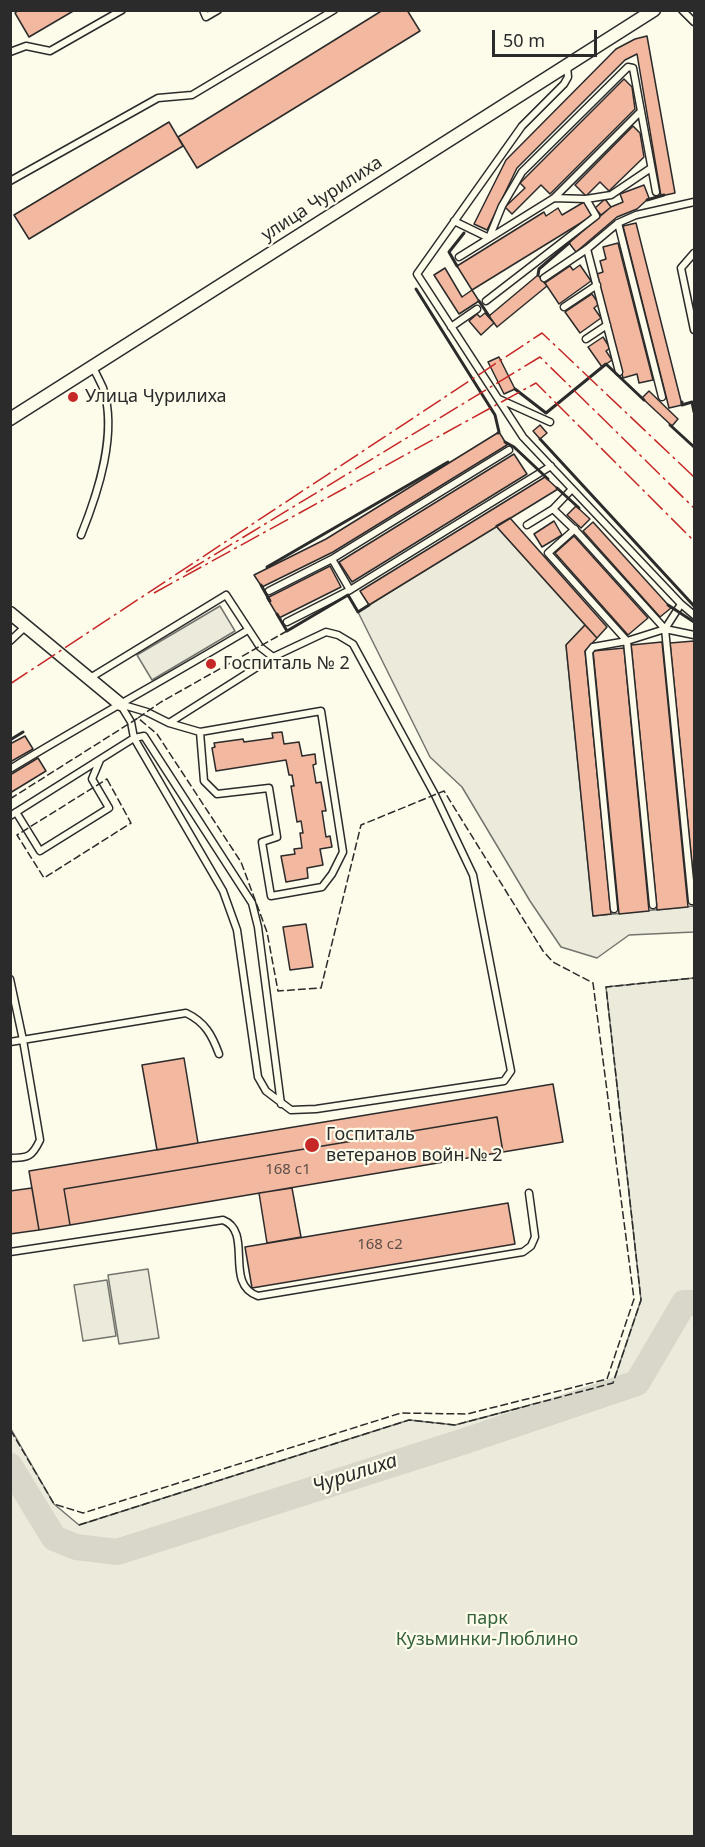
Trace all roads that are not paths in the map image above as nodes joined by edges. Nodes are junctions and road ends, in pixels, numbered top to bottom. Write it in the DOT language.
graph roads {
  1 [pos="122,10"];
  2 [pos="203,10"];
  3 [pos="218,10"];
  4 [pos="334,10"];
  5 [pos="654,10"];
  6 [pos="682,10"];
  7 [pos="694,22"];
  8 [pos="10,52"];
  9 [pos="567,64"];
  10 [pos="641,111"];
  11 [pos="651,168"];
  12 [pos="10,181"];
  13 [pos="656,192"];
  14 [pos="554,198"];
  15 [pos="586,199"];
  16 [pos="694,202"];
  17 [pos="454,221"];
  18 [pos="618,223"];
  19 [pos="489,238"];
  20 [pos="587,249"];
  21 [pos="694,254"];
  22 [pos="459,257"];
  23 [pos="544,278"];
  24 [pos="597,285"];
  25 [pos="486,300"];
  26 [pos="564,308"];
  27 [pos="477,309"];
  28 [pos="607,325"];
  29 [pos="452,327"];
  30 [pos="694,330"];
  31 [pos="586,339"];
  32 [pos="93,366"];
  33 [pos="619,372"];
  34 [pos="662,397"];
  35 [pos="499,399"];
  36 [pos="10,419"];
  37 [pos="550,422"];
  38 [pos="509,450"];
  39 [pos="551,466"];
  40 [pos="572,489"];
  41 [pos="553,509"];
  42 [pos="527,525"];
  43 [pos="574,529"];
  44 [pos="81,535"];
  45 [pos="332,559"];
  46 [pos="350,590"];
  47 [pos="269,591"];
  48 [pos="681,604"];
  49 [pos="10,613"];
  50 [pos="694,615"];
  51 [pos="287,622"];
  52 [pos="26,626"];
  53 [pos="665,629"];
  54 [pos="248,630"];
  55 [pos="694,635"];
  56 [pos="10,641"];
  57 [pos="627,641"];
  58 [pos="273,657"];
  59 [pos="90,678"];
  60 [pos="120,704"];
  61 [pos="169,723"];
  62 [pos="200,732"];
  63 [pos="134,738"];
  64 [pos="100,760"];
  65 [pos="10,769"];
  66 [pos="13,814"];
  67 [pos="692,901"];
  68 [pos="653,905"];
  69 [pos="614,909"];
  70 [pos="10,979"];
  71 [pos="23,1040"];
  72 [pos="10,1042"];
  73 [pos="219,1054"];
  74 [pos="281,1104"];
  75 [pos="10,1158"];
  76 [pos="529,1192"];
  77 [pos="10,1252"];
  1 -- 8 [label="lane"];
  2 -- 3 [label="lane"];
  4 -- 12 [label="lane"];
  5 -- 9 [label="street, улица Чурилиха"];
  6 -- 7 [label="lane"];
  9 -- 17 [label="lane"];
  9 -- 32 [label="street, улица Чурилиха"];
  10 -- 11 [label="lane"];
  10 -- 14 [label="lane"];
  10 -- 19 [label="lane"];
  11 -- 13 [label="lane"];
  11 -- 15 [label="lane"];
  14 -- 15 [label="lane"];
  14 -- 19 [label="lane"];
  15 -- 25 [label="lane"];
  16 -- 18 [label="lane"];
  17 -- 19 [label="lane"];
  17 -- 29 [label="lane"];
  18 -- 20 [label="lane"];
  18 -- 34 [label="lane"];
  19 -- 22 [label="lane"];
  20 -- 23 [label="lane"];
  20 -- 24 [label="lane"];
  21 -- 30 [label="lane"];
  24 -- 26 [label="lane"];
  24 -- 28 [label="lane"];
  27 -- 29 [label="lane"];
  28 -- 31 [label="lane"];
  28 -- 33 [label="lane"];
  29 -- 35 [label="lane"];
  32 -- 36 [label="street, улица Чурилиха"];
  32 -- 44 [label="lane"];
  35 -- 37 [label="lane"];
  35 -- 39 [label="lane"];
  38 -- 45 [label="lane"];
  39 -- 40 [label="lane"];
  39 -- 46 [label="lane"];
  40 -- 41 [label="lane"];
  40 -- 48 [label="lane"];
  41 -- 42 [label="lane"];
  41 -- 43 [label="lane"];
  43 -- 53 [label="lane"];
  43 -- 57 [label="lane"];
  45 -- 46 [label="lane"];
  45 -- 47 [label="lane"];
  46 -- 51 [label="lane"];
  48 -- 50 [label="lane"];
  48 -- 53 [label="lane"];
  49 -- 52 [label="street"];
  52 -- 56 [label="lane"];
  52 -- 59 [label="street"];
  53 -- 55 [label="lane"];
  53 -- 57 [label="lane"];
  53 -- 67 [label="lane"];
  54 -- 58 [label="lane"];
  54 -- 59 [label="lane"];
  54 -- 60 [label="lane"];
  57 -- 68 [label="lane"];
  57 -- 69 [label="lane"];
  58 -- 61 [label="lane"];
  58 -- 74 [label="lane"];
  59 -- 60 [label="street"];
  60 -- 61 [label="lane"];
  60 -- 63 [label="lane"];
  60 -- 65 [label="lane"];
  61 -- 62 [label="lane"];
  62 -- 62 [label="lane"];
  63 -- 64 [label="lane"];
  63 -- 74 [label="lane"];
  63 -- 74 [label="lane"];
  64 -- 66 [label="lane"];
  64 -- 66 [label="lane"];
  70 -- 71 [label="lane"];
  71 -- 72 [label="lane"];
  71 -- 73 [label="lane"];
  71 -- 75 [label="lane"];
  76 -- 77 [label="lane"];
}
